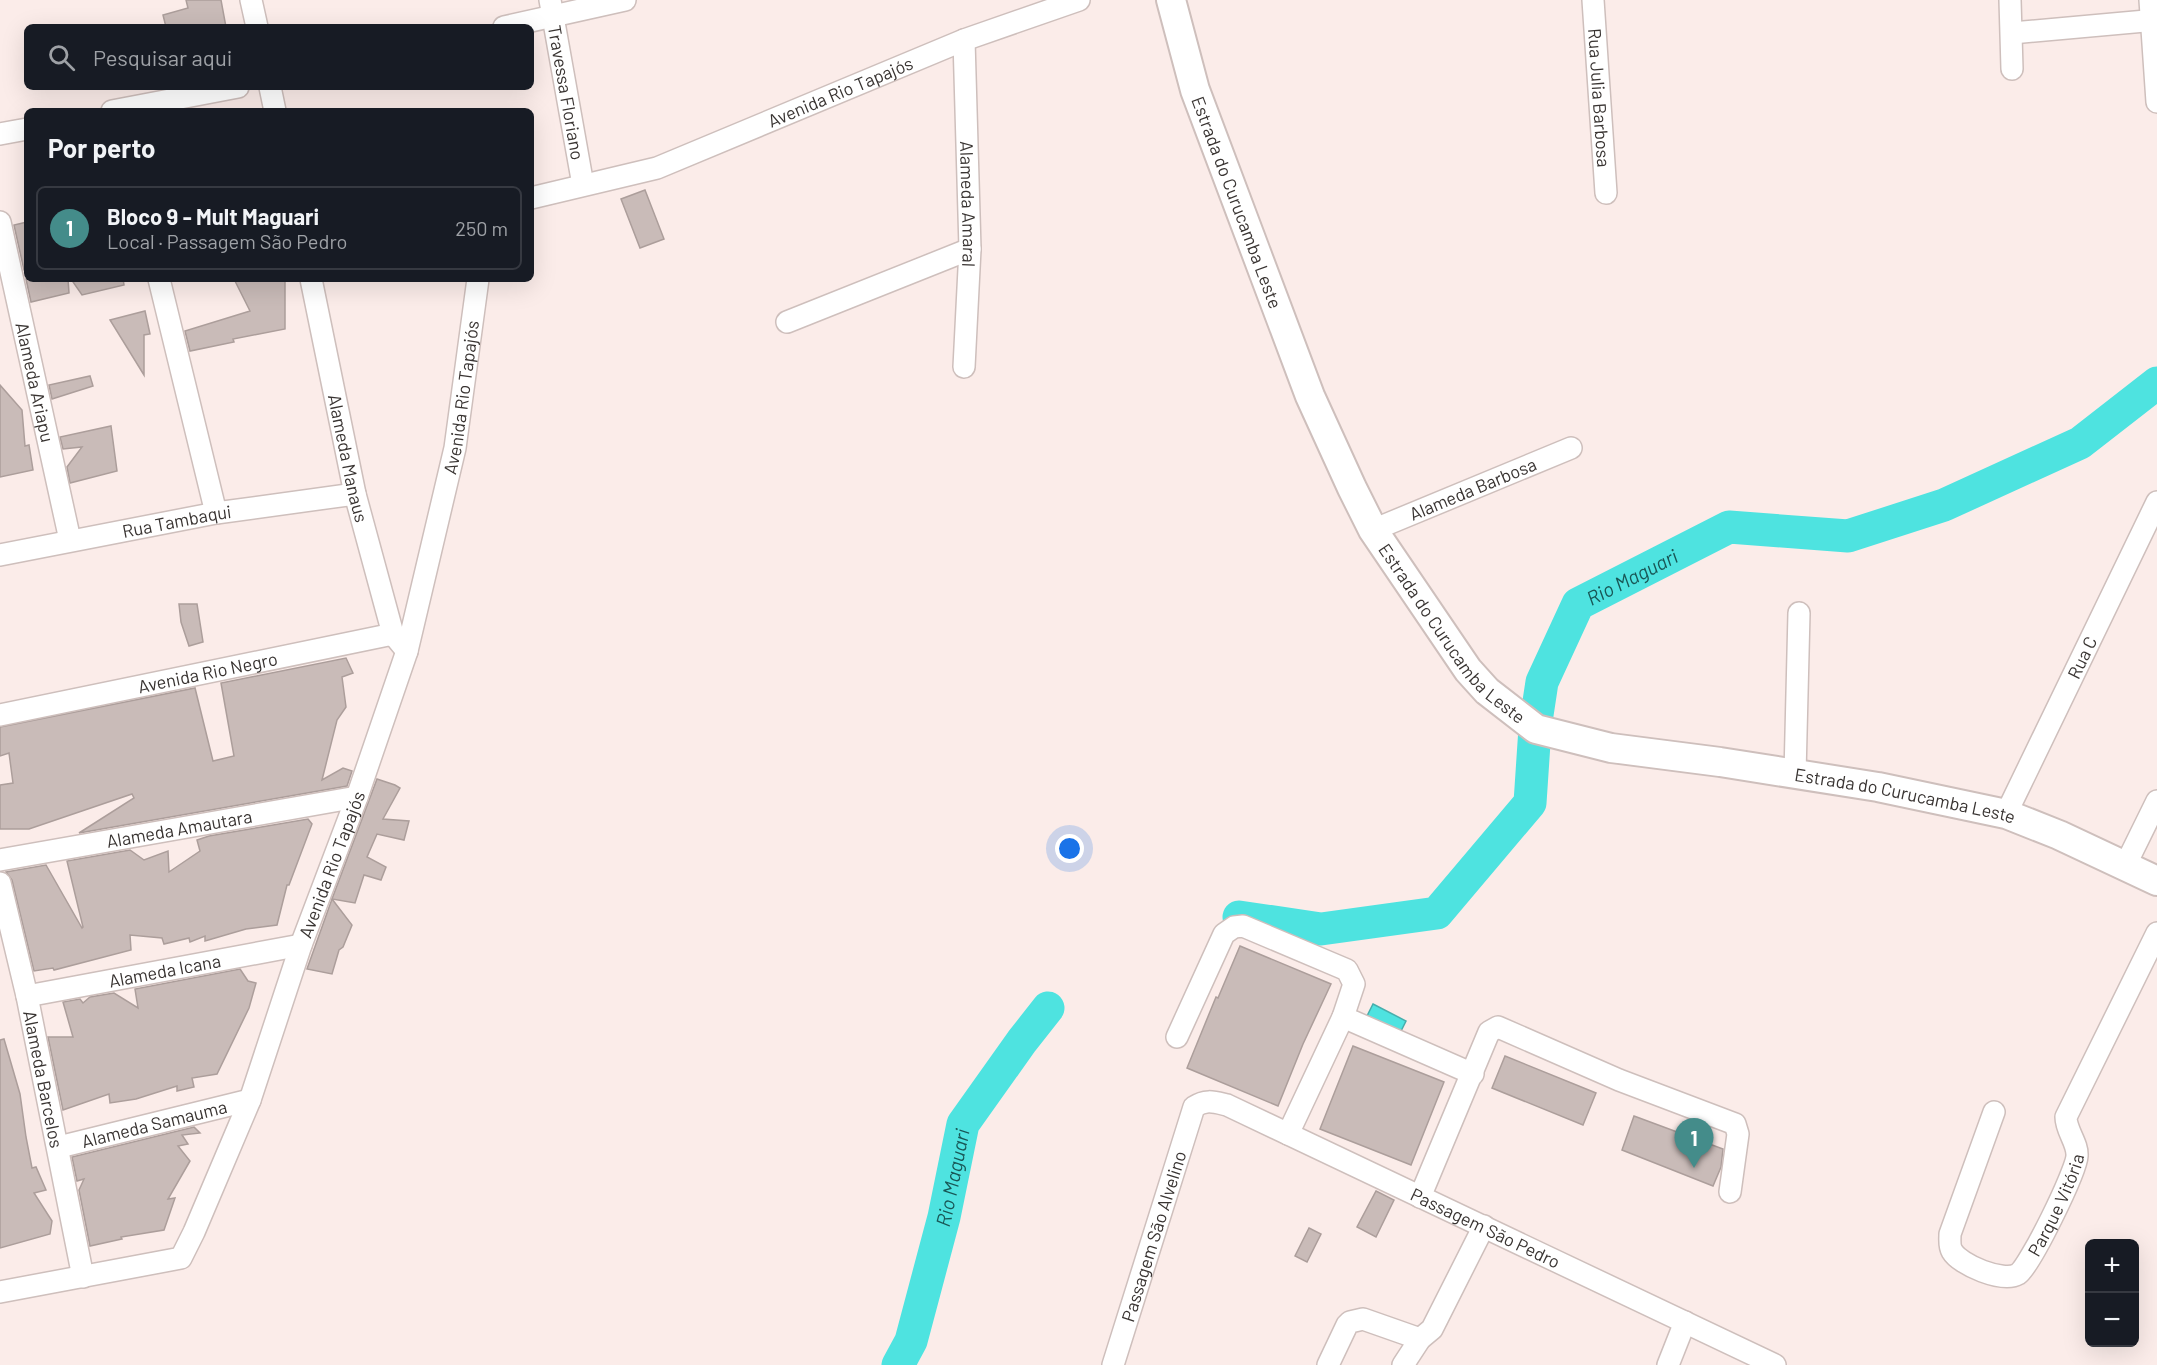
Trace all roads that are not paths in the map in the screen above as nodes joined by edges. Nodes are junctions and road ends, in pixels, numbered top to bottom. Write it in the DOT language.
graph roads {
  1 [pos="251,0"];
  2 [pos="625,0"];
  3 [pos="1079,0"];
  4 [pos="1171,0"];
  5 [pos="1593,0"];
  6 [pos="2010,0"];
  7 [pos="552,8"];
  8 [pos="2153,14"];
  9 [pos="256,24"];
  10 [pos="512,24"];
  11 [pos="2012,33"];
  12 [pos="964,40"];
  13 [pos="2012,69"];
  14 [pos="223,90"];
  15 [pos="271,90"];
  16 [pos="2157,102"];
  17 [pos="131,108"];
  18 [pos="274,108"];
  19 [pos="24,130"];
  20 [pos="0,134"];
  21 [pos="583,185"];
  22 [pos="1606,194"];
  23 [pos="534,197"];
  24 [pos="0,222"];
  25 [pos="970,249"];
  26 [pos="160,282"];
  27 [pos="312,282"];
  28 [pos="478,282"];
  29 [pos="787,322"];
  30 [pos="964,367"];
  31 [pos="1571,448"];
  32 [pos="355,495"];
  33 [pos="2157,502"];
  34 [pos="216,513"];
  35 [pos="1373,530"];
  36 [pos="70,540"];
  37 [pos="0,555"];
  38 [pos="1800,614"];
  39 [pos="393,634"];
  40 [pos="407,651"];
  41 [pos="0,715"];
  42 [pos="1796,774"];
  43 [pos="357,797"];
  44 [pos="2157,801"];
  45 [pos="2006,814"];
  46 [pos="0,860"];
  47 [pos="2125,866"];
  48 [pos="2157,881"];
  49 [pos="0,883"];
  50 [pos="2157,933"];
  51 [pos="301,945"];
  52 [pos="27,996"];
  53 [pos="1343,1017"];
  54 [pos="1177,1037"];
  55 [pos="1473,1074"];
  56 [pos="250,1100"];
  57 [pos="1194,1107"];
  58 [pos="1994,1112"];
  59 [pos="1288,1134"];
  60 [pos="59,1147"];
  61 [pos="1730,1192"];
  62 [pos="1420,1197"];
  63 [pos="1484,1226"];
  64 [pos="83,1277"];
  65 [pos="0,1292"];
  66 [pos="1685,1322"];
  67 [pos="1420,1339"];
  68 [pos="1113,1365"];
  69 [pos="1328,1365"];
  70 [pos="1403,1365"];
  71 [pos="1668,1365"];
  72 [pos="1775,1365"];
  1 -- 9 [label="street"];
  2 -- 7 [label="street"];
  3 -- 12 [label="street, Avenida Rio Tapajós"];
  4 -- 35 [label="main road, Estrada do Curucamba Leste"];
  5 -- 22 [label="street, Rua Julia Barbosa"];
  6 -- 11 [label="street"];
  7 -- 10 [label="street"];
  7 -- 21 [label="street, Travessa Floriano"];
  8 -- 11 [label="street"];
  8 -- 16 [label="street"];
  11 -- 13 [label="street"];
  12 -- 21 [label="street, Avenida Rio Tapajós"];
  12 -- 25 [label="street, Alameda Amaral"];
  14 -- 17 [label="street"];
  15 -- 18 [label="street"];
  19 -- 20 [label="street"];
  21 -- 23 [label="street, Avenida Rio Tapajós"];
  24 -- 36 [label="street, Alameda Ariapu"];
  25 -- 29 [label="street"];
  25 -- 30 [label="street, Alameda Amaral"];
  26 -- 34 [label="street"];
  27 -- 32 [label="street, Alameda Manaus"];
  28 -- 40 [label="street, Avenida Rio Tapajós"];
  31 -- 35 [label="street, Alameda Barbosa"];
  32 -- 34 [label="street, Rua Tambaqui"];
  32 -- 39 [label="street, Alameda Manaus"];
  33 -- 45 [label="street, Rua C"];
  34 -- 36 [label="street, Rua Tambaqui"];
  35 -- 42 [label="main road, Estrada do Curucamba Leste"];
  36 -- 37 [label="street, Rua Tambaqui"];
  38 -- 42 [label="street"];
  39 -- 40 [label="street"];
  39 -- 41 [label="street, Avenida Rio Negro"];
  40 -- 43 [label="street, Avenida Rio Tapajós"];
  42 -- 45 [label="main road, Estrada do Curucamba Leste"];
  43 -- 46 [label="street, Alameda Amautara"];
  43 -- 51 [label="street, Avenida Rio Tapajós"];
  44 -- 47 [label="street"];
  45 -- 47 [label="main road, Estrada do Curucamba Leste"];
  47 -- 48 [label="main road, Estrada do Curucamba Leste"];
  49 -- 52 [label="street, Alameda Barcelos"];
  50 -- 58 [label="street, Parque Vitória"];
  51 -- 52 [label="street, Alameda Icana"];
  51 -- 56 [label="street, Avenida Rio Tapajós"];
  52 -- 60 [label="street, Alameda Barcelos"];
  53 -- 54 [label="street"];
  53 -- 55 [label="street"];
  53 -- 59 [label="street"];
  55 -- 61 [label="street"];
  55 -- 62 [label="street"];
  56 -- 60 [label="street, Alameda Samauma"];
  56 -- 64 [label="street, Avenida Rio Tapajós"];
  57 -- 59 [label="street, Passagem São Pedro"];
  57 -- 68 [label="street, Passagem São Alvelino"];
  59 -- 62 [label="street, Passagem São Pedro"];
  60 -- 64 [label="street, Alameda Barcelos"];
  62 -- 63 [label="street, Passagem São Pedro"];
  63 -- 66 [label="street, Passagem São Pedro"];
  63 -- 67 [label="street"];
  64 -- 65 [label="street, Avenida Rio Tapajós"];
  66 -- 71 [label="street"];
  66 -- 72 [label="street, Passagem São Pedro"];
  67 -- 69 [label="street"];
  67 -- 70 [label="street"];
}
